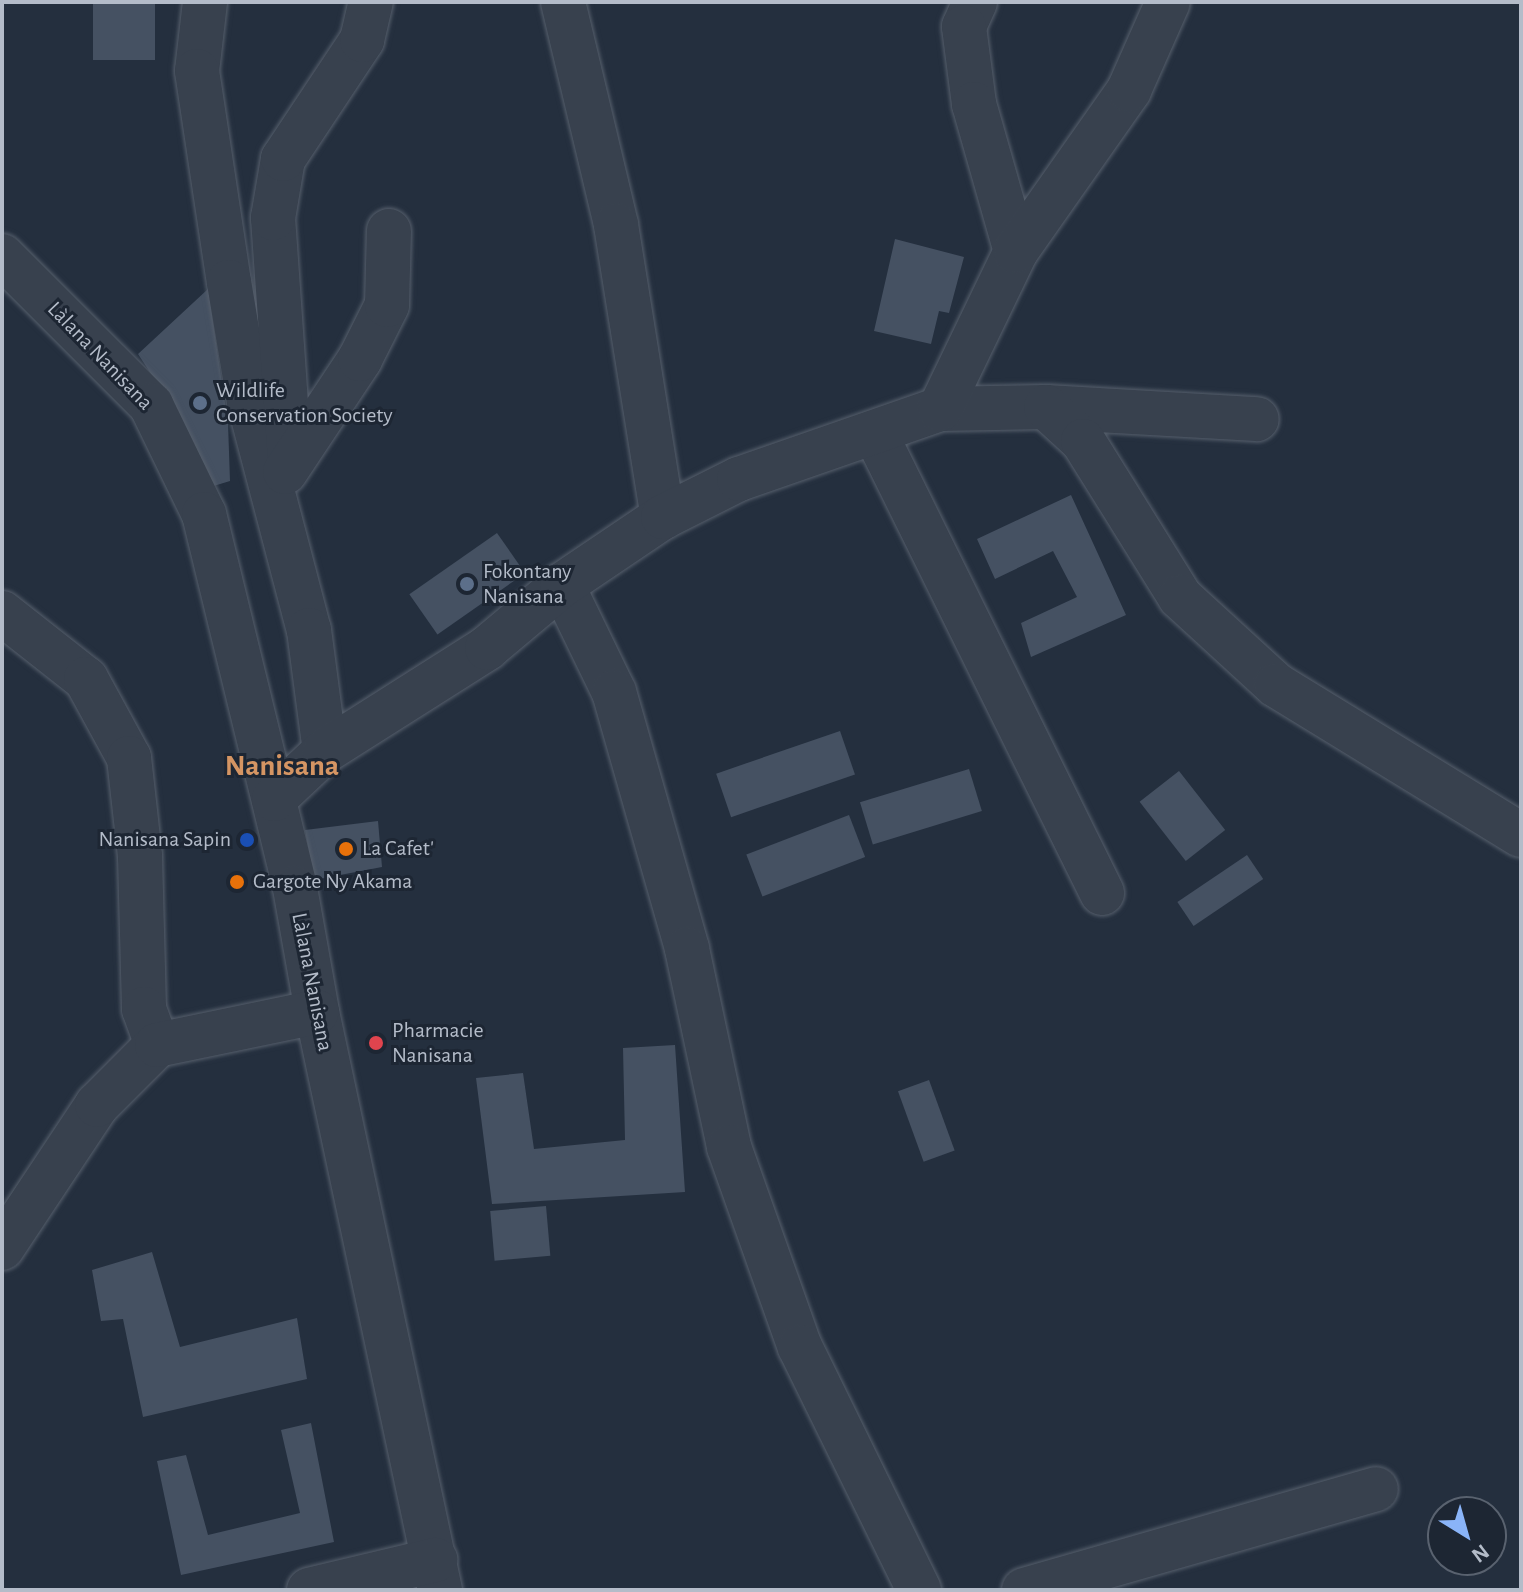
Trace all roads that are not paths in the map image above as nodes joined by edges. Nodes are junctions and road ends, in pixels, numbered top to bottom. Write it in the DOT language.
graph roads {
  1 [pos="205,2"];
  2 [pos="371,2"];
  3 [pos="563,2"];
  4 [pos="975,2"];
  5 [pos="1168,2"];
  6 [pos="389,231"];
  7 [pos="1016,251"];
  8 [pos="2,256"];
  9 [pos="1046,407"];
  10 [pos="940,409"];
  11 [pos="1257,419"];
  12 [pos="875,433"];
  13 [pos="290,461"];
  14 [pos="280,515"];
  15 [pos="663,517"];
  16 [pos="562,585"];
  17 [pos="2,613"];
  18 [pos="325,751"];
  19 [pos="274,799"];
  20 [pos="1521,835"];
  21 [pos="1102,893"];
  22 [pos="317,1012"];
  23 [pos="157,1045"];
  24 [pos="2,1248"];
  25 [pos="1376,1489"];
  26 [pos="437,1575"];
  27 [pos="309,1590"];
  28 [pos="919,1590"];
  29 [pos="1024,1590"];
  1 -- 14 [label="street"];
  2 -- 13 [label="street"];
  3 -- 15 [label="street"];
  4 -- 7 [label="street"];
  5 -- 7 [label="street"];
  6 -- 13 [label="street"];
  7 -- 10 [label="street"];
  8 -- 19 [label="street, Làlana Nanisana"];
  9 -- 10 [label="street"];
  9 -- 11 [label="street"];
  9 -- 20 [label="street"];
  10 -- 12 [label="street"];
  12 -- 15 [label="street"];
  12 -- 21 [label="street"];
  13 -- 14 [label="street"];
  14 -- 18 [label="street"];
  15 -- 16 [label="street"];
  16 -- 18 [label="street"];
  16 -- 28 [label="street"];
  17 -- 23 [label="street"];
  18 -- 19 [label="street"];
  19 -- 22 [label="street, Làlana Nanisana"];
  22 -- 23 [label="street"];
  22 -- 26 [label="street, Làlana Nanisana"];
  23 -- 24 [label="street"];
  25 -- 29 [label="street"];
  26 -- 27 [label="street"];
}
